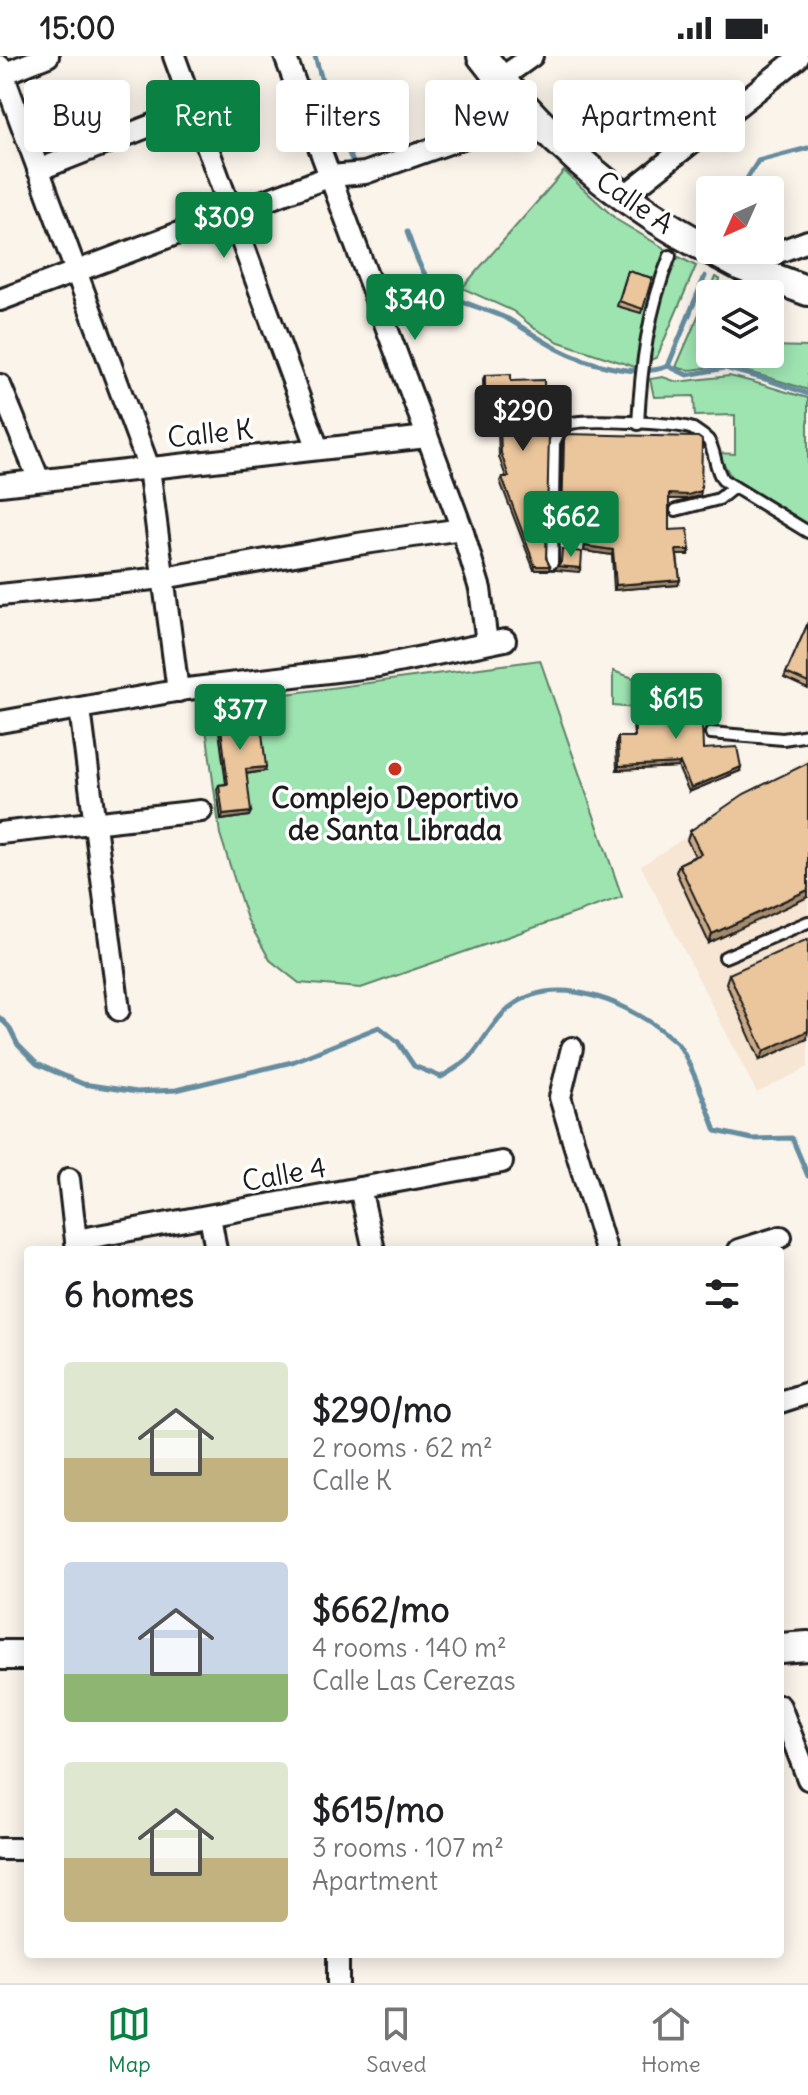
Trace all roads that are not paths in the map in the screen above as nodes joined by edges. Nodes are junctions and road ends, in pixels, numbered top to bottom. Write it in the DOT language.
graph roads {
  1 [pos="48,56"];
  2 [pos="174,56"];
  3 [pos="285,56"];
  4 [pos="482,56"];
  5 [pos="532,56"];
  6 [pos="797,56"];
  7 [pos="2,70"];
  8 [pos="500,79"];
  9 [pos="183,80"];
  10 [pos="537,121"];
  11 [pos="146,127"];
  12 [pos="208,152"];
  13 [pos="425,152"];
  14 [pos="38,170"];
  15 [pos="331,176"];
  16 [pos="623,197"];
  17 [pos="230,213"];
  18 [pos="808,241"];
  19 [pos="696,243"];
  20 [pos="670,256"];
  21 [pos="737,264"];
  22 [pos="741,266"];
  23 [pos="76,270"];
  24 [pos="808,291"];
  25 [pos="0,300"];
  26 [pos="0,385"];
  27 [pos="638,424"];
  28 [pos="427,437"];
  29 [pos="318,449"];
  30 [pos="149,468"];
  31 [pos="39,480"];
  32 [pos="0,485"];
  33 [pos="734,487"];
  34 [pos="676,510"];
  35 [pos="462,529"];
  36 [pos="808,532"];
  37 [pos="552,563"];
  38 [pos="163,578"];
  39 [pos="0,595"];
  40 [pos="178,691"];
  41 [pos="80,709"];
  42 [pos="0,722"];
  43 [pos="711,733"];
  44 [pos="808,735"];
  45 [pos="201,811"];
  46 [pos="93,821"];
  47 [pos="0,833"];
  48 [pos="808,922"];
  49 [pos="725,957"];
  50 [pos="119,1010"];
  51 [pos="572,1048"];
  52 [pos="502,1162"];
  53 [pos="69,1179"];
  54 [pos="360,1188"];
  55 [pos="210,1216"];
  56 [pos="781,1237"];
  57 [pos="76,1245"];
  58 [pos="215,1246"];
  59 [pos="373,1246"];
  60 [pos="605,1246"];
  61 [pos="752,1246"];
  62 [pos="808,1393"];
  63 [pos="784,1401"];
  64 [pos="808,1646"];
  65 [pos="784,1648"];
  66 [pos="0,1655"];
  67 [pos="24,1655"];
  68 [pos="784,1716"];
  69 [pos="808,1779"];
  70 [pos="0,1849"];
  71 [pos="24,1849"];
  72 [pos="338,1958"];
  73 [pos="338,1983"];
  1 -- 7 [label="street"];
  2 -- 9 [label="street"];
  3 -- 15 [label="street"];
  4 -- 8 [label="street, Calle A"];
  5 -- 8 [label="street"];
  6 -- 16 [label="street"];
  7 -- 14 [label="street"];
  10 -- 16 [label="street, Calle A"];
  11 -- 14 [label="street"];
  12 -- 17 [label="street"];
  13 -- 15 [label="street"];
  14 -- 23 [label="street"];
  15 -- 17 [label="street"];
  15 -- 28 [label="street"];
  16 -- 19 [label="street, Calle A"];
  17 -- 23 [label="street"];
  17 -- 29 [label="street"];
  18 -- 22 [label="street"];
  20 -- 27 [label="lane"];
  21 -- 22 [label="street, Calle A"];
  22 -- 24 [label="street, Calle A"];
  23 -- 25 [label="street"];
  23 -- 30 [label="street"];
  26 -- 31 [label="street"];
  27 -- 33 [label="lane"];
  27 -- 37 [label="lane"];
  28 -- 29 [label="street, Calle K"];
  28 -- 35 [label="street"];
  29 -- 30 [label="street, Calle K"];
  30 -- 31 [label="street, Calle K"];
  30 -- 38 [label="street"];
  31 -- 32 [label="street, Calle K"];
  33 -- 34 [label="lane"];
  33 -- 36 [label="lane"];
  35 -- 38 [label="street"];
  35 -- 40 [label="street"];
  38 -- 39 [label="street"];
  38 -- 40 [label="street"];
  40 -- 41 [label="street"];
  41 -- 42 [label="street"];
  41 -- 46 [label="street"];
  43 -- 44 [label="lane"];
  45 -- 46 [label="street"];
  46 -- 47 [label="street"];
  46 -- 50 [label="street"];
  48 -- 49 [label="lane"];
  51 -- 60 [label="street"];
  52 -- 54 [label="street, Calle 4"];
  53 -- 57 [label="street, Calle 4"];
  54 -- 55 [label="street, Calle 4"];
  54 -- 59 [label="street"];
  55 -- 57 [label="street, Calle 4"];
  55 -- 58 [label="street"];
  56 -- 61 [label="street"];
  62 -- 63 [label="street"];
  64 -- 65 [label="street"];
  66 -- 67 [label="street"];
  68 -- 69 [label="street"];
  70 -- 71 [label="street"];
  72 -- 73 [label="street"];
}
